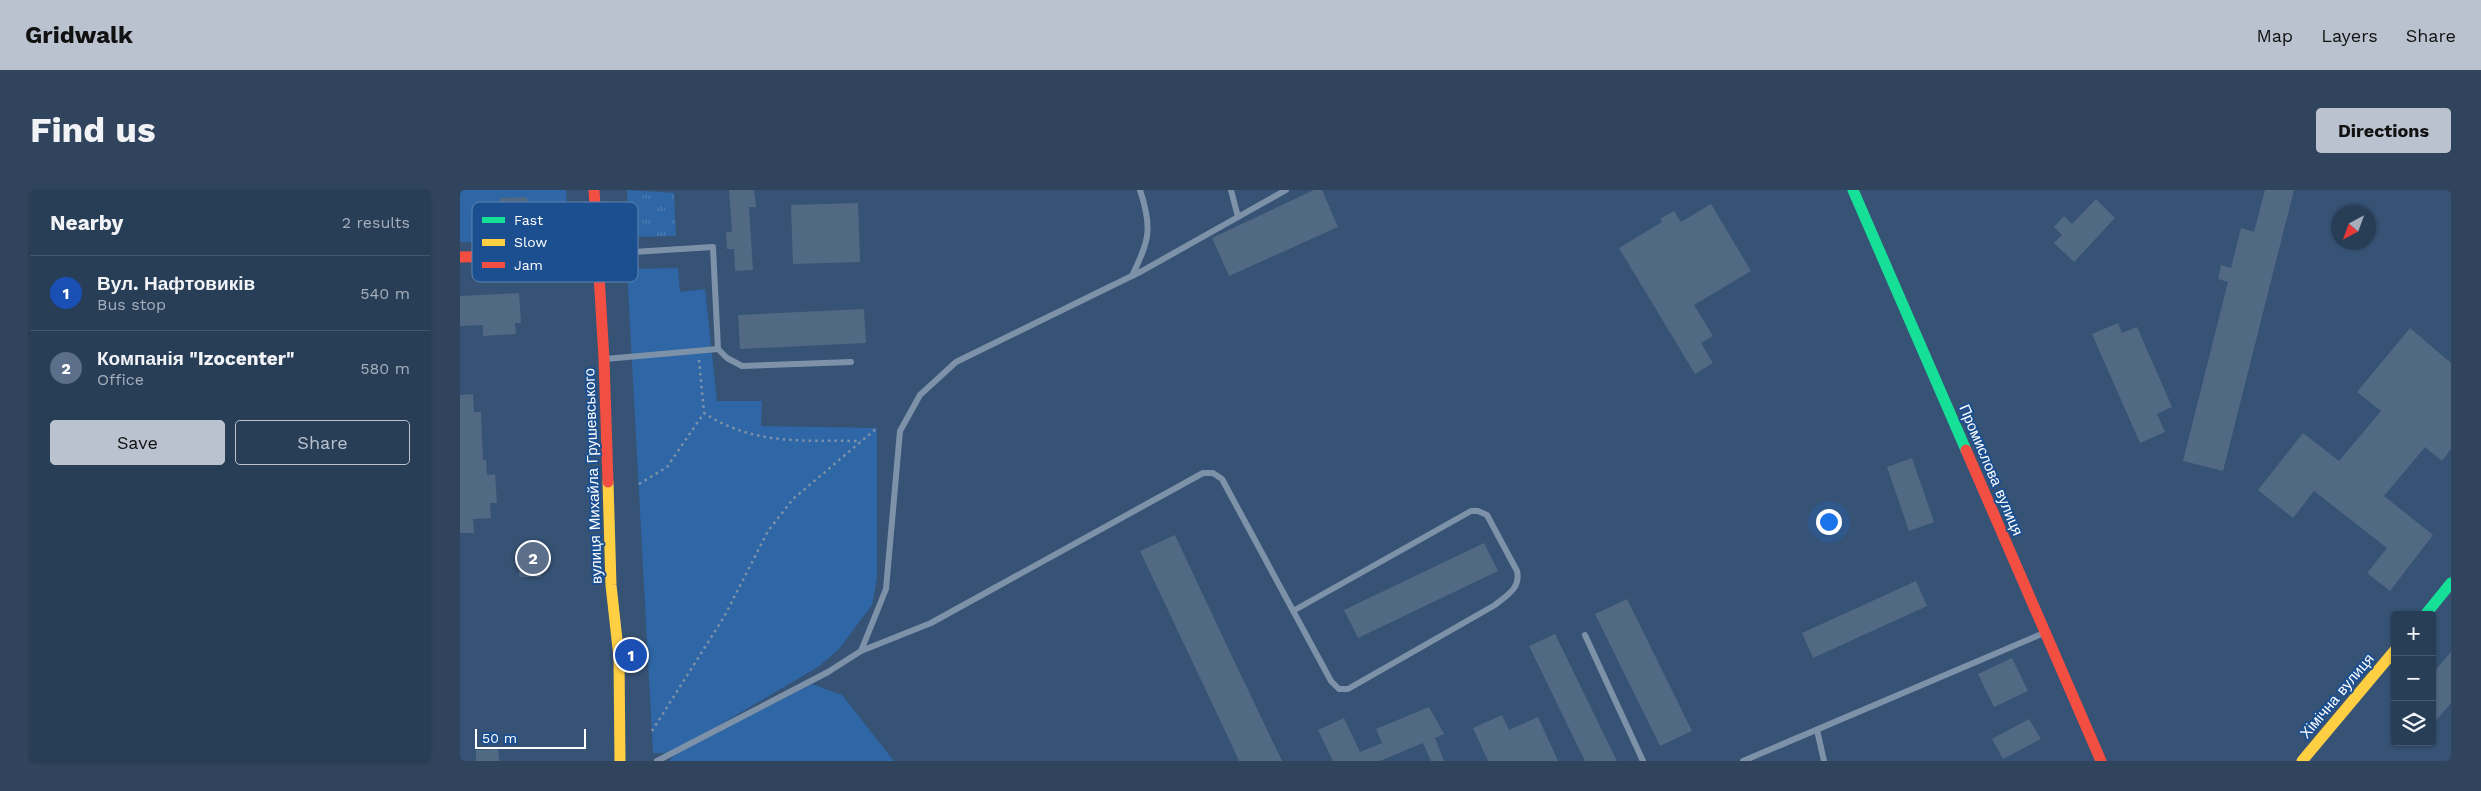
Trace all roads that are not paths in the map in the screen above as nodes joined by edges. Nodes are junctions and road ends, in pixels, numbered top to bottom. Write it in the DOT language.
graph roads {
  1 [pos="1140,190"];
  2 [pos="1231,190"];
  3 [pos="1286,190"];
  4 [pos="1853,190"];
  5 [pos="1238,217"];
  6 [pos="638,252"];
  7 [pos="1132,276"];
  8 [pos="599,282"];
  9 [pos="718,349"];
  10 [pos="604,359"];
  11 [pos="851,362"];
  12 [pos="2451,583"];
  13 [pos="1293,611"];
  14 [pos="2428,611"];
  15 [pos="2045,633"];
  16 [pos="1585,635"];
  17 [pos="861,651"];
  18 [pos="2391,655"];
  19 [pos="1817,730"];
  20 [pos="620,761"];
  21 [pos="657,761"];
  22 [pos="1643,761"];
  23 [pos="1743,761"];
  24 [pos="1824,761"];
  25 [pos="2100,761"];
  26 [pos="2302,761"];
  1 -- 7 [label="lane"];
  2 -- 5 [label="lane"];
  3 -- 5 [label="lane"];
  4 -- 15 [label="main road, Промислова вулиця"];
  5 -- 7 [label="lane"];
  6 -- 9 [label="lane"];
  7 -- 17 [label="lane"];
  8 -- 10 [label="main road, вулиця Михайла Грушевського"];
  9 -- 10 [label="lane"];
  9 -- 11 [label="lane"];
  10 -- 20 [label="main road, вулиця Михайла Грушевського"];
  12 -- 14 [label="main road"];
  13 -- 13 [label="lane"];
  13 -- 17 [label="lane"];
  15 -- 19 [label="lane"];
  15 -- 25 [label="main road, Промислова вулиця"];
  16 -- 22 [label="lane"];
  17 -- 21 [label="lane"];
  18 -- 26 [label="main road, Хімічна вулиця"];
  19 -- 23 [label="lane"];
  19 -- 24 [label="lane"];
}
